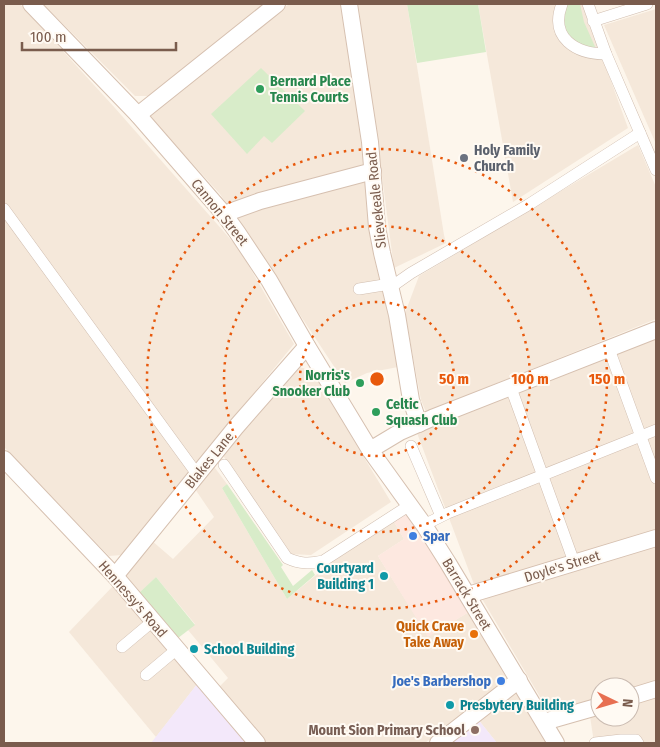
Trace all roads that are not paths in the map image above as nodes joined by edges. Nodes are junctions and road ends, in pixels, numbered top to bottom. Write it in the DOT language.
graph roads {
  1 [pos="32,4"];
  2 [pos="278,4"];
  3 [pos="349,4"];
  4 [pos="562,4"];
  5 [pos="588,4"];
  6 [pos="647,4"];
  7 [pos="593,21"];
  8 [pos="606,54"];
  9 [pos="138,115"];
  10 [pos="640,133"];
  11 [pos="656,170"];
  12 [pos="373,171"];
  13 [pos="4,209"];
  14 [pos="224,214"];
  15 [pos="390,286"];
  16 [pos="359,289"];
  17 [pos="656,330"];
  18 [pos="307,346"];
  19 [pos="609,349"];
  20 [pos="511,388"];
  21 [pos="419,424"];
  22 [pos="656,430"];
  23 [pos="641,436"];
  24 [pos="411,446"];
  25 [pos="370,450"];
  26 [pos="4,459"];
  27 [pos="224,465"];
  28 [pos="197,474"];
  29 [pos="543,475"];
  30 [pos="656,478"];
  31 [pos="410,505"];
  32 [pos="441,516"];
  33 [pos="424,525"];
  34 [pos="656,538"];
  35 [pos="574,562"];
  36 [pos="116,576"];
  37 [pos="468,595"];
  38 [pos="153,621"];
  39 [pos="122,648"];
  40 [pos="177,649"];
  41 [pos="146,675"];
  42 [pos="519,680"];
  43 [pos="656,689"];
  44 [pos="640,694"];
  45 [pos="590,709"];
  46 [pos="544,722"];
  47 [pos="257,743"];
  48 [pos="438,743"];
  49 [pos="556,743"];
  50 [pos="595,743"];
  51 [pos="638,743"];
  1 -- 9 [label="street, Cannon Street"];
  2 -- 9 [label="street"];
  3 -- 12 [label="street, Slievekeale Road"];
  4 -- 8 [label="street"];
  5 -- 7 [label="street"];
  6 -- 7 [label="street"];
  7 -- 8 [label="street"];
  8 -- 10 [label="street"];
  9 -- 14 [label="street, Cannon Street"];
  10 -- 11 [label="street"];
  10 -- 15 [label="street"];
  12 -- 14 [label="street"];
  12 -- 15 [label="street, Slievekeale Road"];
  13 -- 28 [label="street"];
  14 -- 18 [label="street, Cannon Street"];
  15 -- 16 [label="street"];
  15 -- 21 [label="street, Slievekeale Road"];
  17 -- 19 [label="street"];
  18 -- 25 [label="street, Cannon Street"];
  18 -- 28 [label="street, Blakes Lane"];
  19 -- 20 [label="street"];
  19 -- 23 [label="street"];
  20 -- 21 [label="street"];
  20 -- 29 [label="street"];
  21 -- 25 [label="street"];
  22 -- 23 [label="street"];
  23 -- 29 [label="street"];
  23 -- 30 [label="street"];
  24 -- 32 [label="street"];
  25 -- 31 [label="street, Barrack Street"];
  26 -- 36 [label="street, Hennessy's Road"];
  27 -- 31 [label="street"];
  28 -- 36 [label="street, Blakes Lane"];
  29 -- 32 [label="street"];
  29 -- 35 [label="street"];
  31 -- 33 [label="street, Barrack Street"];
  32 -- 33 [label="street"];
  33 -- 37 [label="street, Barrack Street"];
  34 -- 35 [label="street, Doyle's Street"];
  35 -- 37 [label="street, Doyle's Street"];
  36 -- 38 [label="street, Hennessy's Road"];
  37 -- 42 [label="street, Barrack Street"];
  38 -- 39 [label="street"];
  38 -- 40 [label="street, Hennessy's Road"];
  40 -- 41 [label="street"];
  40 -- 47 [label="street, Hennessy's Road"];
  42 -- 46 [label="street, Barrack Street"];
  42 -- 48 [label="street"];
  43 -- 44 [label="street"];
  45 -- 46 [label="street"];
  46 -- 49 [label="street, Barrack Street"];
  50 -- 51 [label="street"];
}
